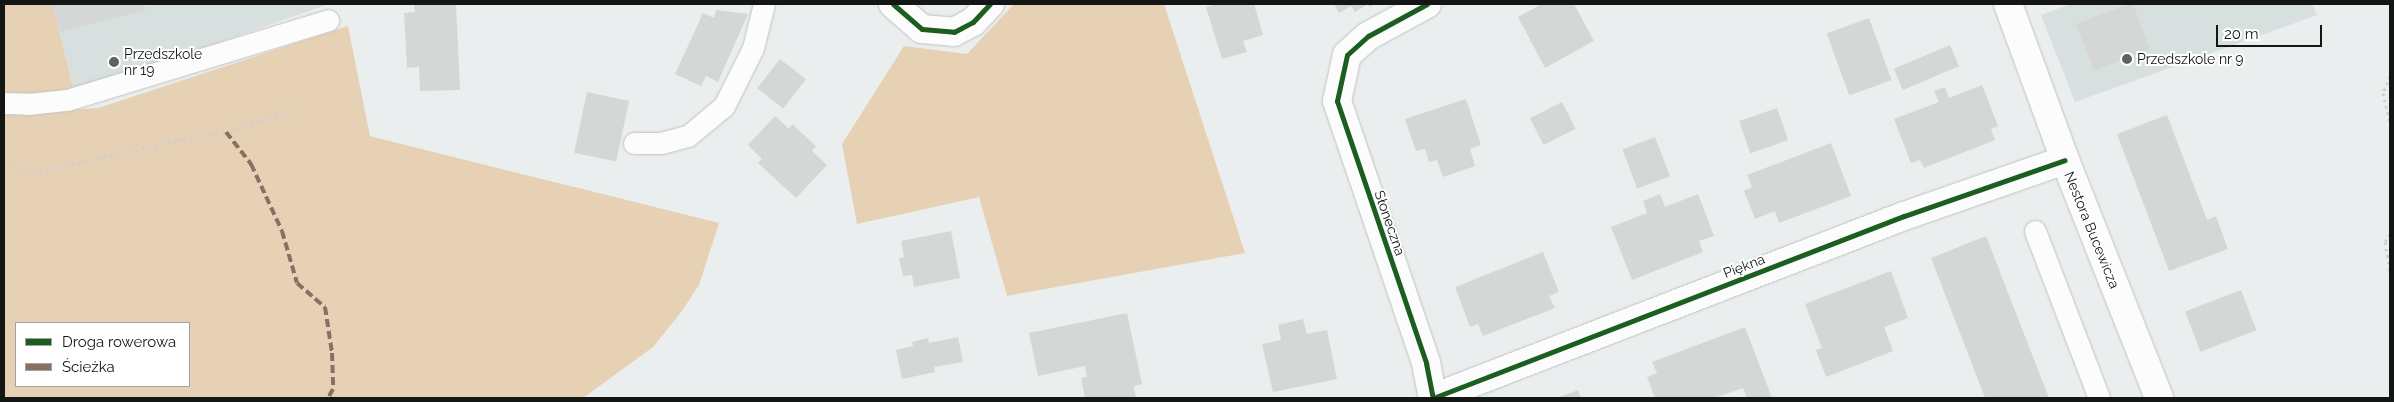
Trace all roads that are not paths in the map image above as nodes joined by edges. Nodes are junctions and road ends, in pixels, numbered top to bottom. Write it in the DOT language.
graph roads {
  1 [pos="764,4"];
  2 [pos="892,4"];
  3 [pos="990,4"];
  4 [pos="1427,4"];
  5 [pos="2008,4"];
  6 [pos="328,20"];
  7 [pos="4,103"];
  8 [pos="634,143"];
  9 [pos="2065,160"];
  10 [pos="2035,231"];
  11 [pos="1433,398"];
  12 [pos="2099,398"];
  13 [pos="2159,398"];
  1 -- 8 [label="lane"];
  2 -- 3 [label="street"];
  4 -- 11 [label="street, Słoneczna"];
  5 -- 9 [label="street, Nestora Bucewicza"];
  6 -- 7 [label="lane"];
  9 -- 11 [label="street, Piękna"];
  9 -- 13 [label="street, Nestora Bucewicza"];
  10 -- 12 [label="lane"];
}
